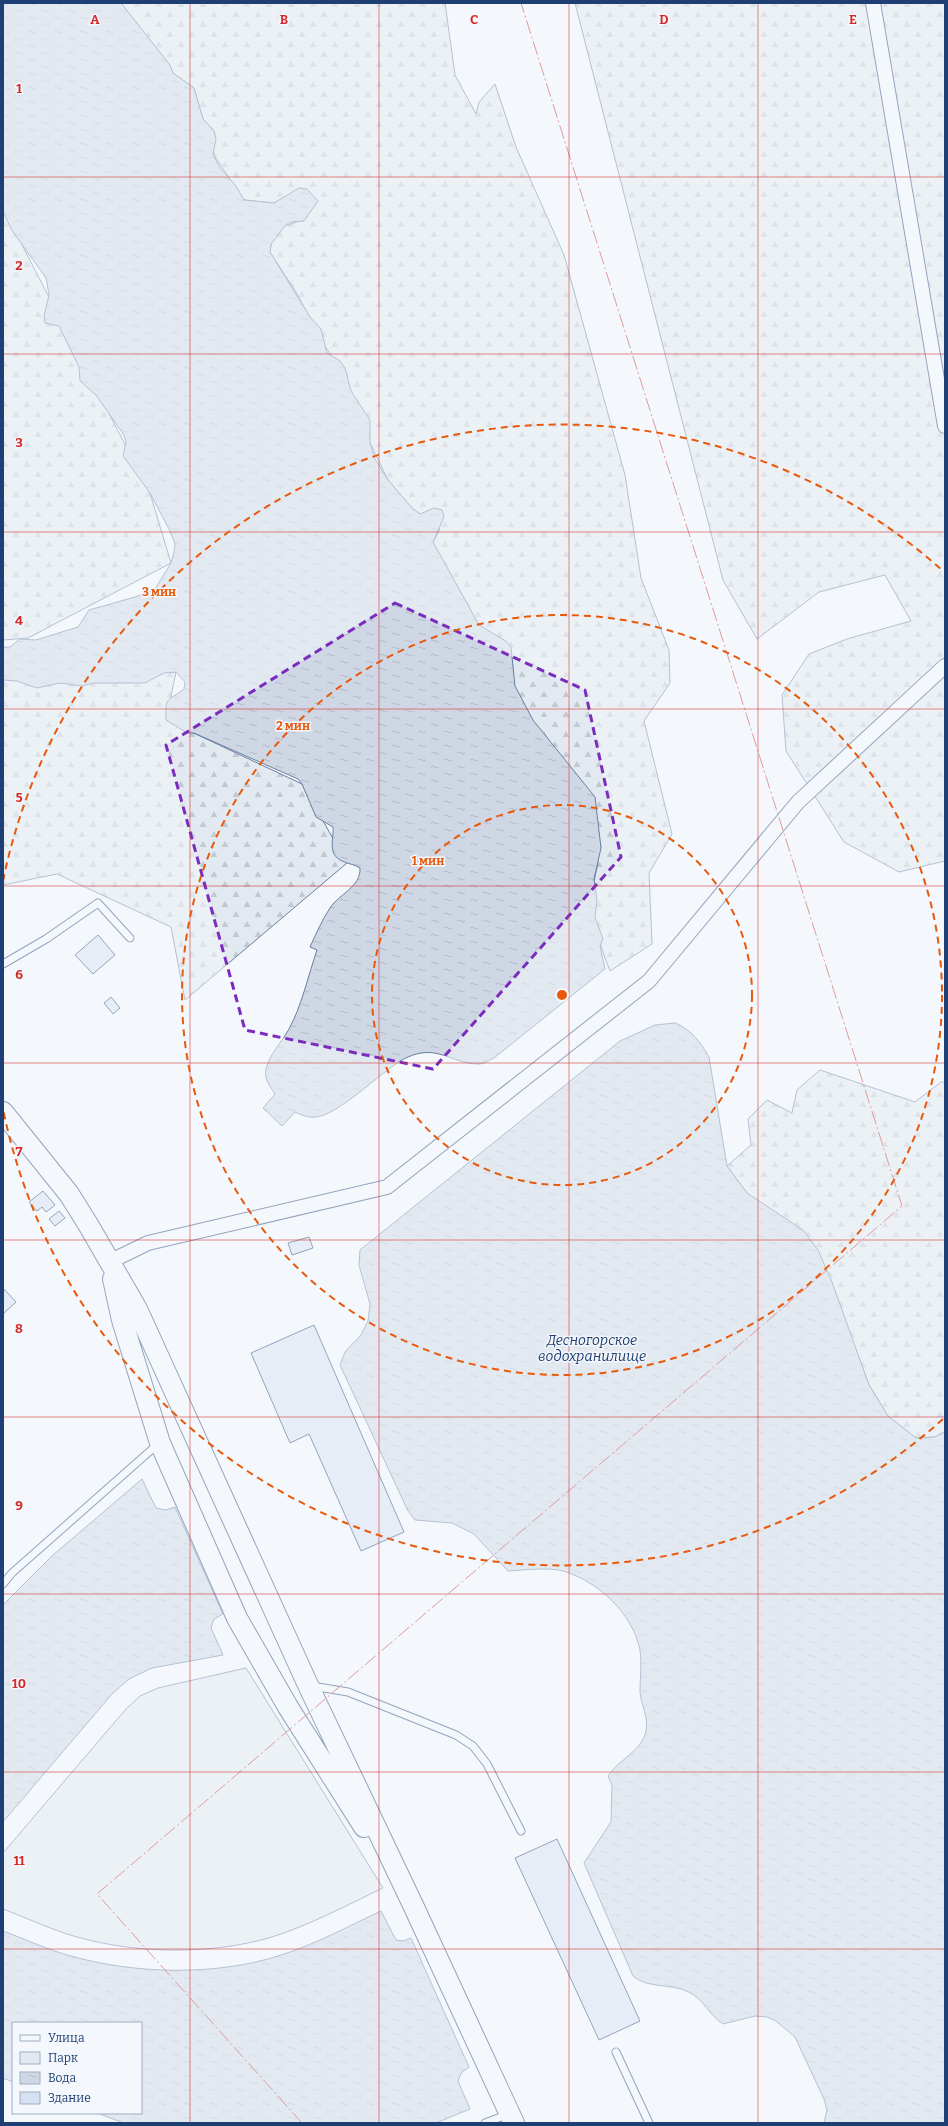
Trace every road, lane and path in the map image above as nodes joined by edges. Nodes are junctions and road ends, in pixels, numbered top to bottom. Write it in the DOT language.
graph roads {
  1 [pos="873,3"];
  2 [pos="945,426"];
  3 [pos="945,666"];
  4 [pos="130,938"];
  5 [pos="3,964"];
  6 [pos="3,1112"];
  7 [pos="109,1262"];
  8 [pos="160,1443"];
  9 [pos="3,1584"];
  10 [pos="308,1685"];
  11 [pos="521,1831"];
  12 [pos="413,1905"];
  13 [pos="616,2052"];
  14 [pos="512,2119"];
  15 [pos="485,2123"];
  16 [pos="649,2123"];
  1 -- 2 [label="street"];
  3 -- 7 [label="street"];
  4 -- 5 [label="lane"];
  6 -- 7 [label="street"];
  7 -- 8 [label="street"];
  7 -- 10 [label="street"];
  8 -- 9 [label="lane"];
  8 -- 12 [label="street"];
  10 -- 11 [label="lane"];
  10 -- 12 [label="street"];
  12 -- 14 [label="street"];
  13 -- 16 [label="lane"];
  14 -- 15 [label="lane"];
}
